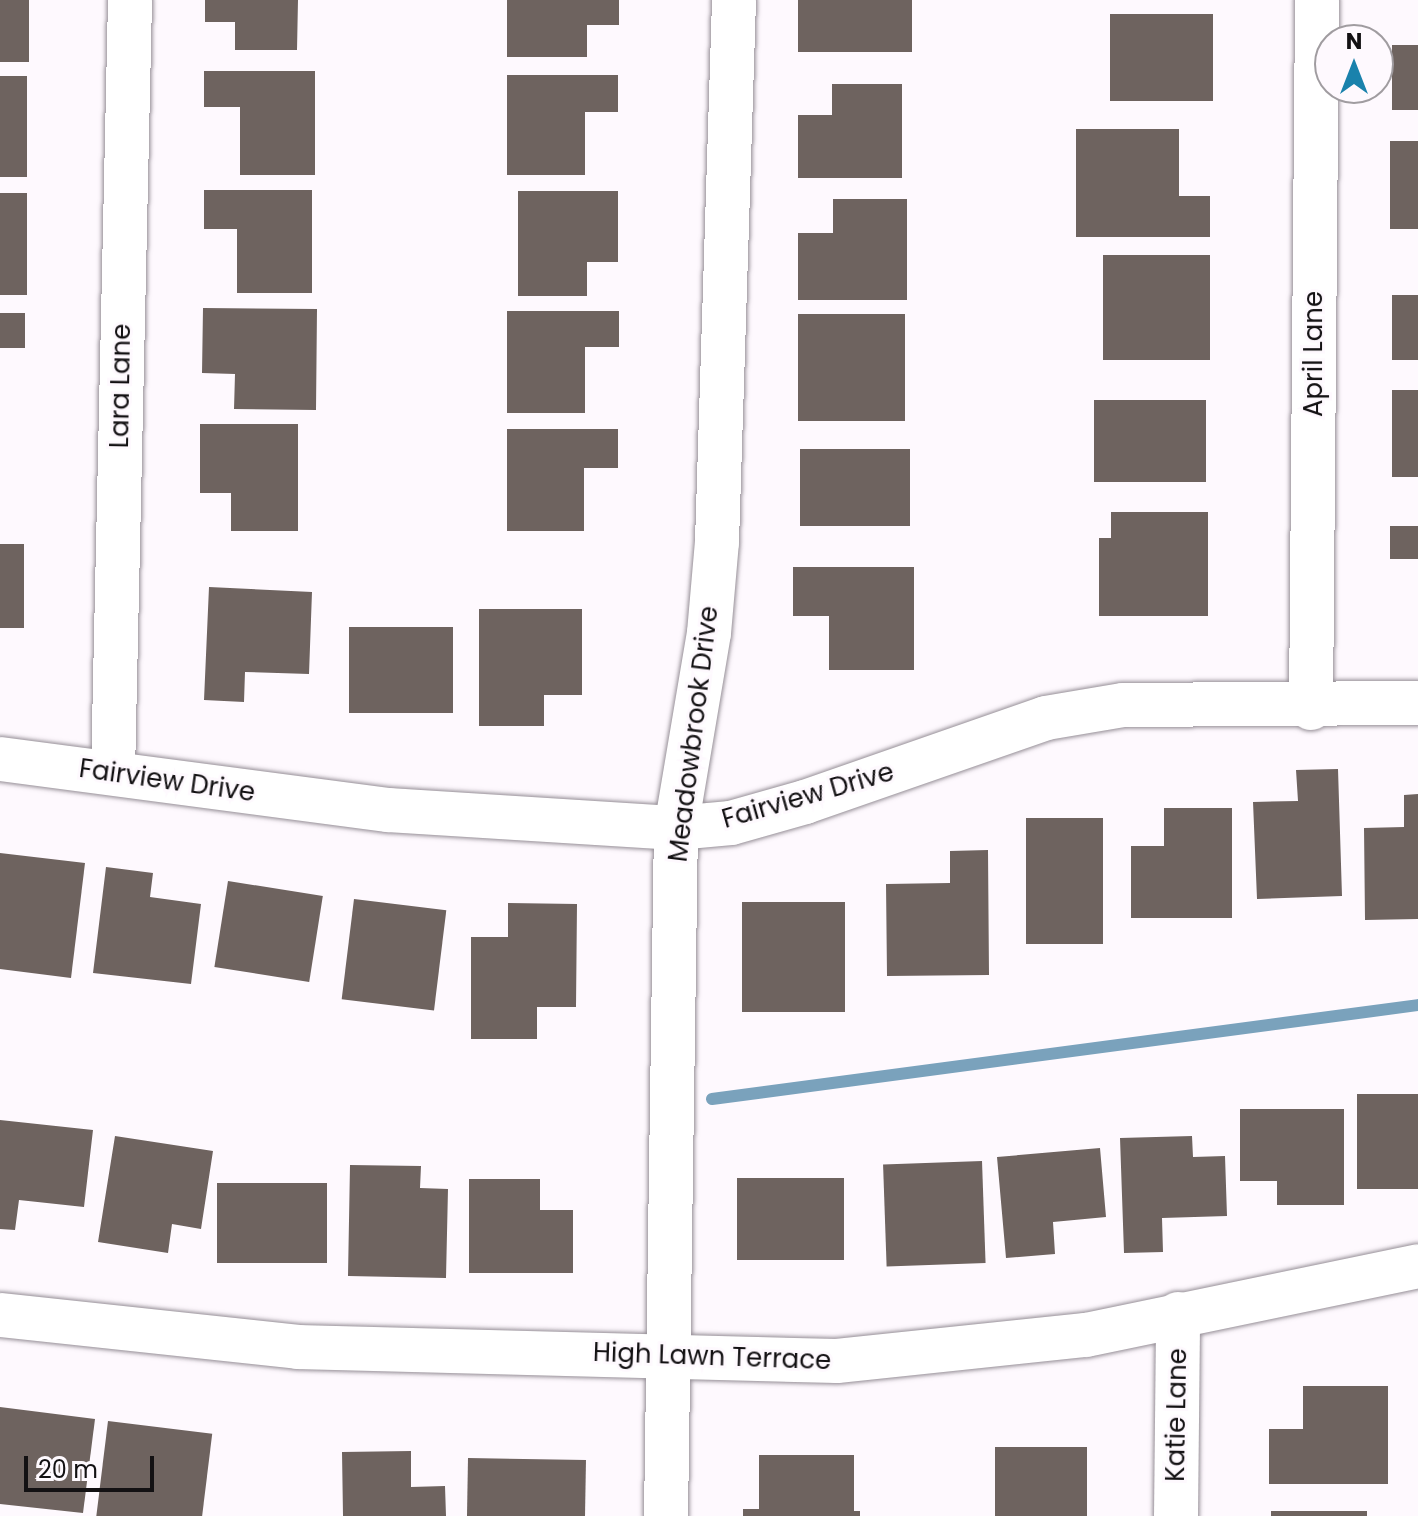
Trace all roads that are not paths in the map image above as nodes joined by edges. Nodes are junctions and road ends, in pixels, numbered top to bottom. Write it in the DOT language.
graph roads {
  1 [pos="130,0"];
  2 [pos="734,0"];
  3 [pos="1317,0"];
  4 [pos="1418,703"];
  5 [pos="1311,708"];
  6 [pos="0,759"];
  7 [pos="113,773"];
  8 [pos="676,828"];
  9 [pos="1418,1266"];
  10 [pos="1178,1314"];
  11 [pos="0,1315"];
  12 [pos="667,1355"];
  13 [pos="666,1516"];
  14 [pos="1176,1516"];
  1 -- 7 [label="street, Lara Lane"];
  2 -- 8 [label="street, Meadowbrook Drive"];
  3 -- 5 [label="street, April Lane"];
  4 -- 5 [label="street, Fairview Drive"];
  5 -- 8 [label="street, Fairview Drive"];
  6 -- 7 [label="street, Fairview Drive"];
  7 -- 8 [label="street, Fairview Drive"];
  8 -- 12 [label="street, Meadowbrook Drive"];
  9 -- 10 [label="street, High Lawn Terrace"];
  10 -- 12 [label="street, High Lawn Terrace"];
  10 -- 14 [label="street, Katie Lane"];
  11 -- 12 [label="street, High Lawn Terrace"];
  12 -- 13 [label="street, Meadowbrook Drive"];
}
